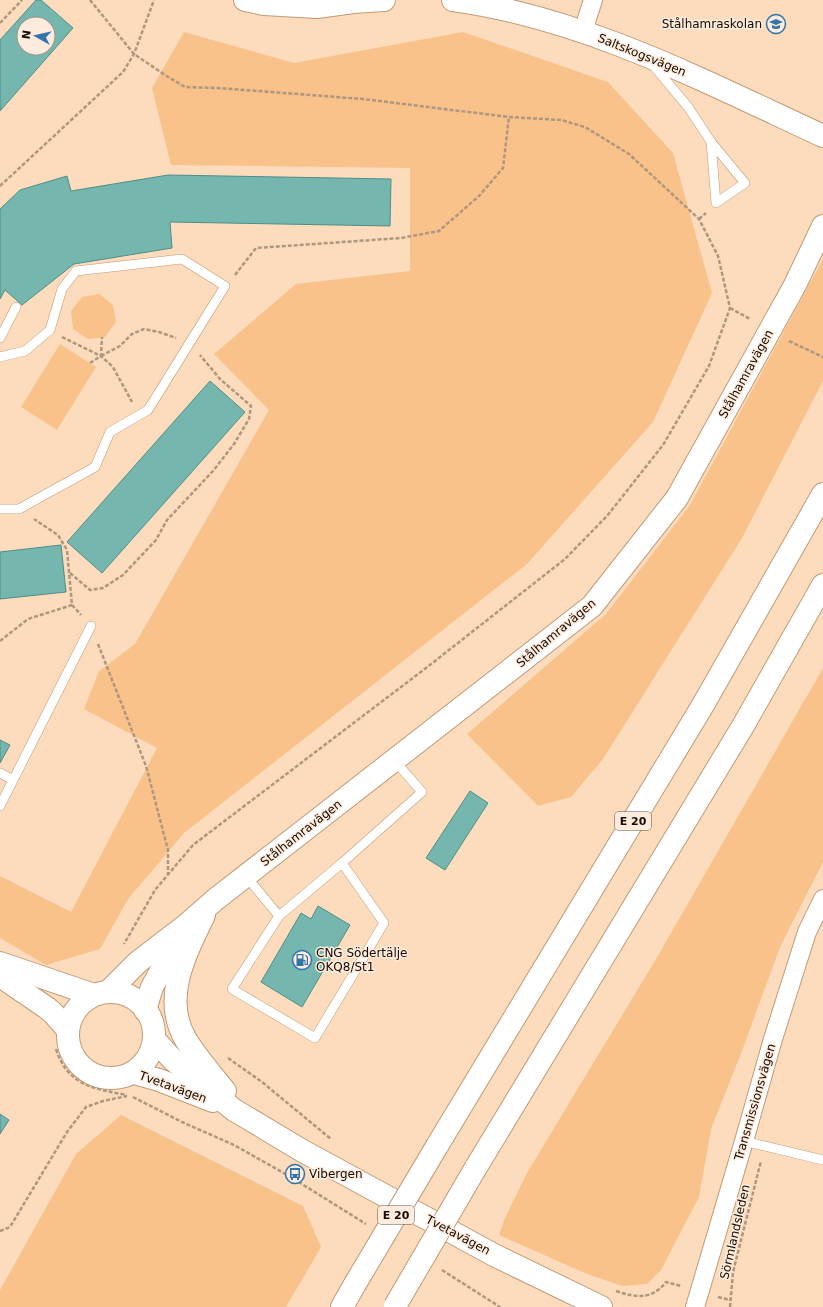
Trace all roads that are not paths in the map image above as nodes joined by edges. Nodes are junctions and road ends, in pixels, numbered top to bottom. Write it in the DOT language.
graph roads {
  1 [pos="245,0"];
  2 [pos="384,0"];
  3 [pos="453,0"];
  4 [pos="593,0"];
  5 [pos="583,31"];
  6 [pos="645,55"];
  7 [pos="823,136"];
  8 [pos="711,142"];
  9 [pos="823,226"];
  10 [pos="16,307"];
  11 [pos="0,338"];
  12 [pos="0,357"];
  13 [pos="823,494"];
  14 [pos="0,508"];
  15 [pos="823,585"];
  16 [pos="91,626"];
  17 [pos="394,760"];
  18 [pos="0,773"];
  19 [pos="13,780"];
  20 [pos="0,806"];
  21 [pos="342,863"];
  22 [pos="246,876"];
  23 [pos="823,899"];
  24 [pos="208,906"];
  25 [pos="279,916"];
  26 [pos="186,926"];
  27 [pos="0,963"];
  28 [pos="0,976"];
  29 [pos="101,994"];
  30 [pos="146,1010"];
  31 [pos="61,1037"];
  32 [pos="154,1039"];
  33 [pos="134,1072"];
  34 [pos="240,1113"];
  35 [pos="744,1141"];
  36 [pos="823,1160"];
  37 [pos="342,1307"];
  38 [pos="395,1307"];
  39 [pos="601,1307"];
  40 [pos="695,1307"];
  1 -- 2 [label="main road"];
  3 -- 5 [label="main road, Saltskogsvägen"];
  4 -- 5 [label="street"];
  5 -- 6 [label="main road, Saltskogsvägen"];
  6 -- 7 [label="main road, Saltskogsvägen"];
  6 -- 8 [label="lane"];
  8 -- 8 [label="lane"];
  9 -- 17 [label="main road, Stålhamravägen"];
  10 -- 11 [label="lane"];
  12 -- 14 [label="lane"];
  13 -- 37 [label="main road, E 20, bridge"];
  15 -- 38 [label="main road, bridge"];
  16 -- 19 [label="lane"];
  17 -- 21 [label="lane"];
  17 -- 22 [label="main road, Stålhamravägen"];
  18 -- 19 [label="lane"];
  19 -- 20 [label="lane"];
  21 -- 25 [label="lane"];
  21 -- 25 [label="lane"];
  22 -- 24 [label="main road, Stålhamravägen"];
  22 -- 25 [label="lane"];
  23 -- 35 [label="street, Transmissionsvägen"];
  24 -- 26 [label="main road, Stålhamravägen"];
  24 -- 34 [label="main road, Stålhamravägen"];
  26 -- 29 [label="main road, Stålhamravägen"];
  26 -- 30 [label="main road, Stålhamravägen"];
  27 -- 29 [label="main road"];
  28 -- 31 [label="main road"];
  29 -- 30 [label="main road"];
  29 -- 31 [label="main road"];
  30 -- 32 [label="main road"];
  31 -- 33 [label="main road"];
  32 -- 33 [label="main road"];
  32 -- 34 [label="main road, Tvetavägen"];
  33 -- 34 [label="main road, Tvetavägen"];
  34 -- 39 [label="main road, Tvetavägen"];
  35 -- 36 [label="lane"];
  35 -- 40 [label="street, Transmissionsvägen"];
}
